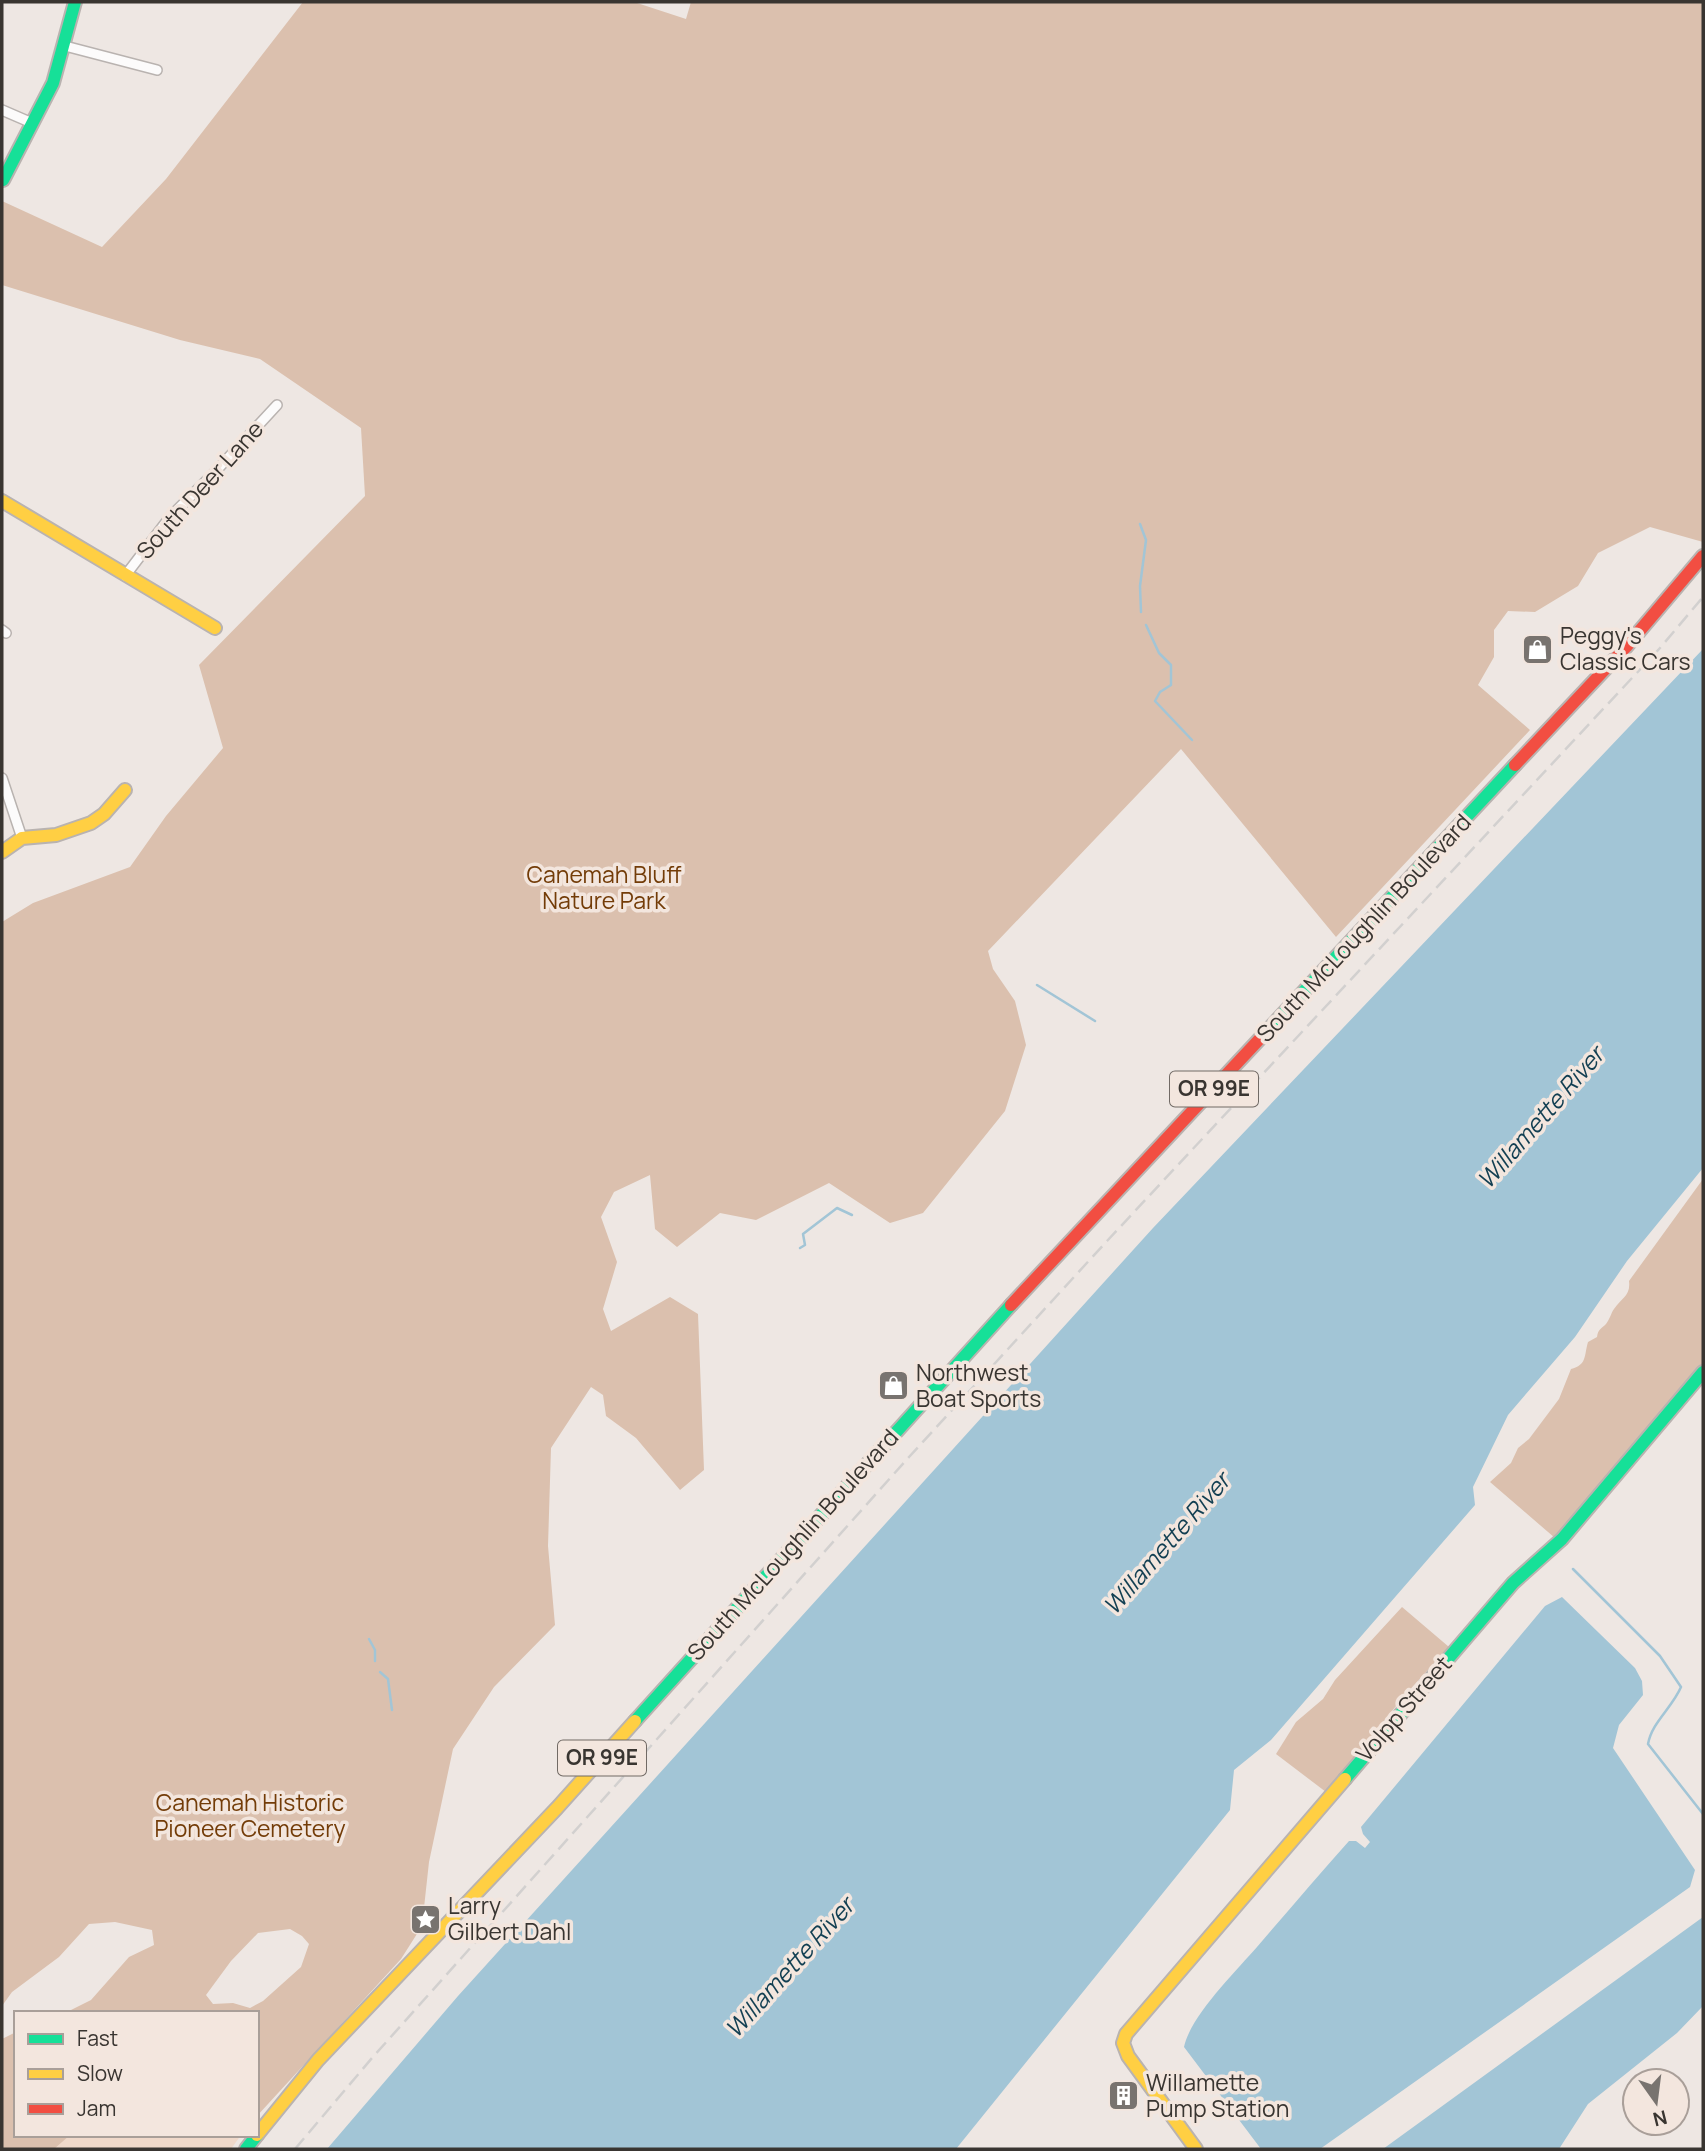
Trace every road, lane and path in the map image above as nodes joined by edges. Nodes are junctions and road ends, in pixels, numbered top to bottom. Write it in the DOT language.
graph roads {
  1 [pos="75,2"];
  2 [pos="65,46"];
  3 [pos="158,70"];
  4 [pos="2,110"];
  5 [pos="32,123"];
  6 [pos="3,180"];
  7 [pos="276,405"];
  8 [pos="2,501"];
  9 [pos="1703,556"];
  10 [pos="125,576"];
  11 [pos="215,628"];
  12 [pos="2,778"];
  13 [pos="125,790"];
  14 [pos="22,838"];
  15 [pos="2,852"];
  16 [pos="1703,1372"];
  17 [pos="259,2132"];
  18 [pos="1196,2149"];
  1 -- 2 [label="main road"];
  2 -- 3 [label="street"];
  2 -- 5 [label="main road"];
  4 -- 5 [label="street"];
  5 -- 6 [label="main road"];
  7 -- 10 [label="street, South Deer Lane"];
  8 -- 10 [label="main road"];
  9 -- 17 [label="main road, South McLoughlin Boulevard / OR 99E"];
  10 -- 11 [label="main road"];
  12 -- 14 [label="street"];
  13 -- 14 [label="main road"];
  14 -- 15 [label="main road"];
  16 -- 18 [label="main road, Volpp Street"];
}
